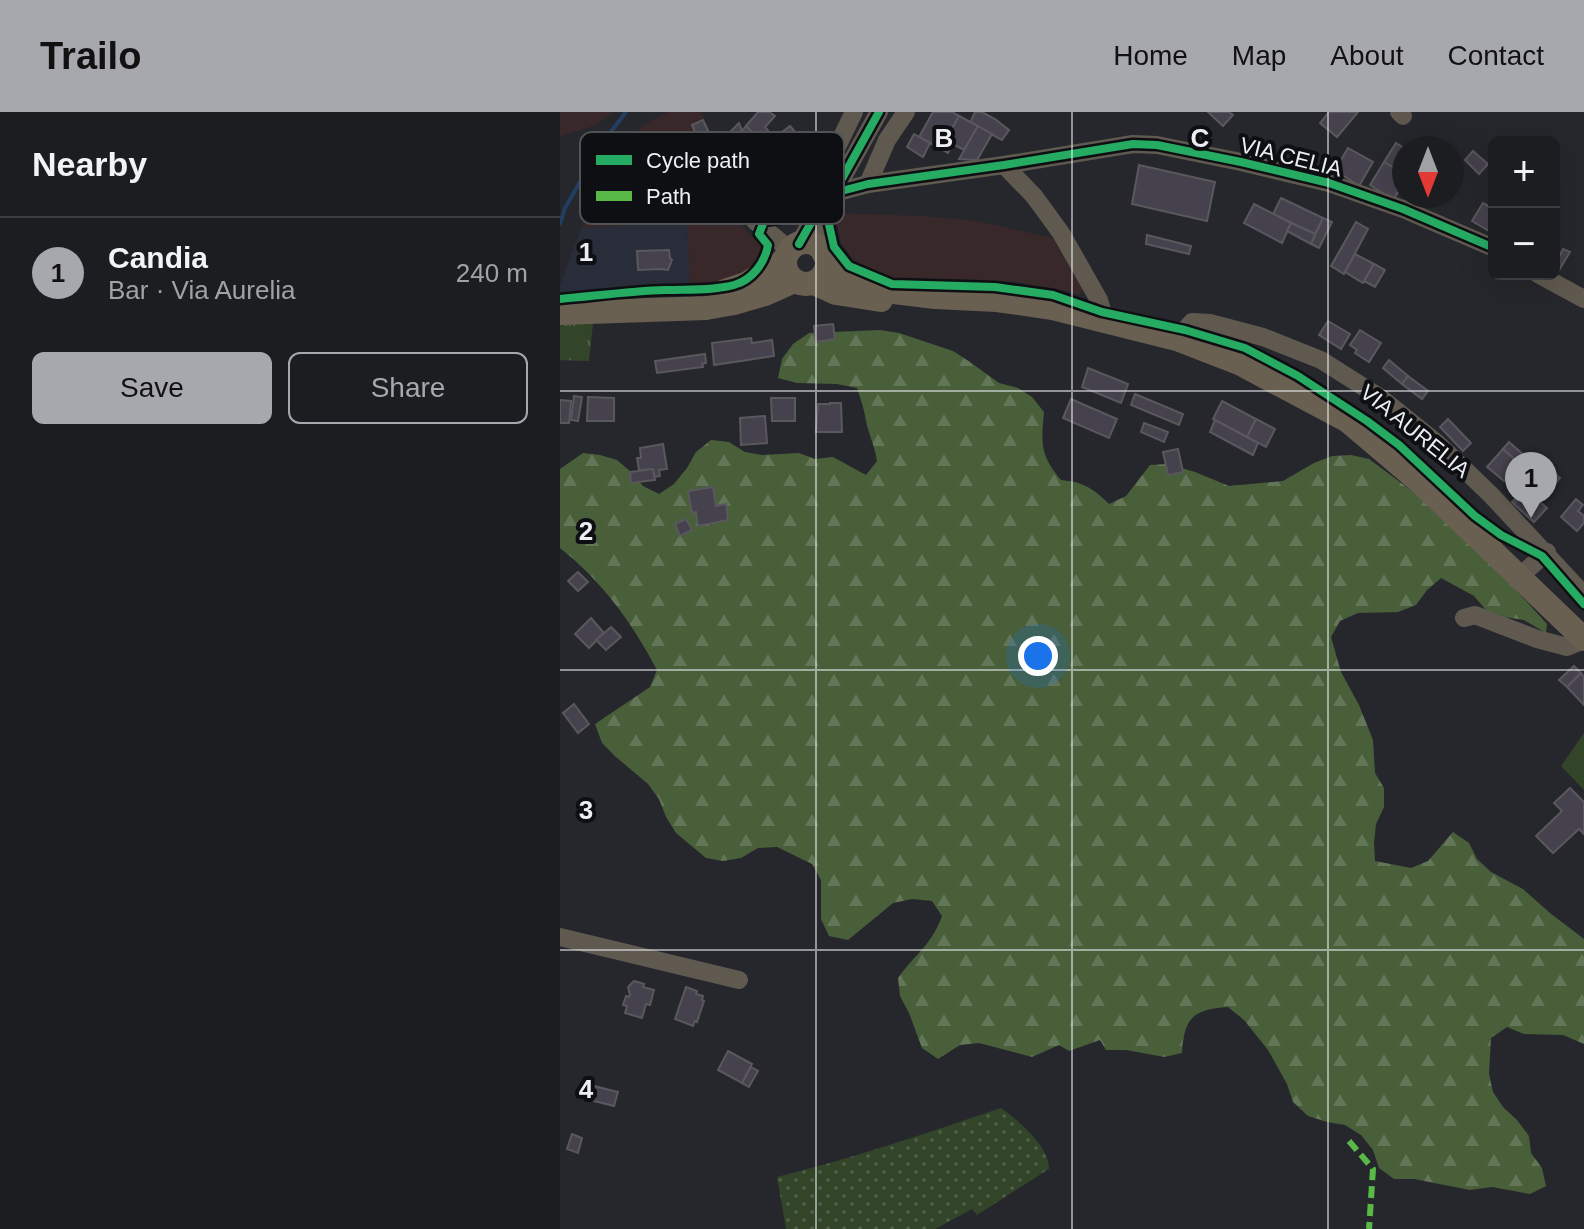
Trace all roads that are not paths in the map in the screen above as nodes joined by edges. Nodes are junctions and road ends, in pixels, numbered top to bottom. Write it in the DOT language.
graph roads {
  1 [pos="854,112"];
  2 [pos="879,112"];
  3 [pos="906,112"];
  4 [pos="844,132"];
  5 [pos="1004,165"];
  6 [pos="844,175"];
  7 [pos="868,184"];
  8 [pos="844,190"];
  9 [pos="759,224"];
  10 [pos="814,224"];
  11 [pos="1488,245"];
  12 [pos="804,260"];
  13 [pos="1549,280"];
  14 [pos="1584,299"];
  15 [pos="560,313"];
  16 [pos="1105,321"];
  17 [pos="1177,339"];
  18 [pos="1547,552"];
  19 [pos="1519,577"];
  20 [pos="1584,595"];
  21 [pos="1464,618"];
  22 [pos="1584,640"];
  23 [pos="560,937"];
  24 [pos="739,980"];
  1 -- 4 [label="street"];
  2 -- 6 [label="street"];
  3 -- 7 [label="street"];
  5 -- 7 [label="street, VIA CELIA"];
  5 -- 11 [label="street, VIA CELIA"];
  5 -- 16 [label="street"];
  7 -- 8 [label="street, VIA CELIA"];
  9 -- 12 [label="street"];
  10 -- 12 [label="street"];
  12 -- 15 [label="main road"];
  12 -- 16 [label="main road, VIA AURELIA"];
  13 -- 14 [label="street"];
  16 -- 17 [label="main road, VIA AURELIA"];
  17 -- 18 [label="street, VIA AURELIA"];
  17 -- 19 [label="main road, VIA AURELIA"];
  18 -- 19 [label="street"];
  18 -- 20 [label="street, VIA AURELIA"];
  19 -- 22 [label="main road, VIA AURELIA"];
  21 -- 22 [label="street"];
  23 -- 24 [label="street"];
}
